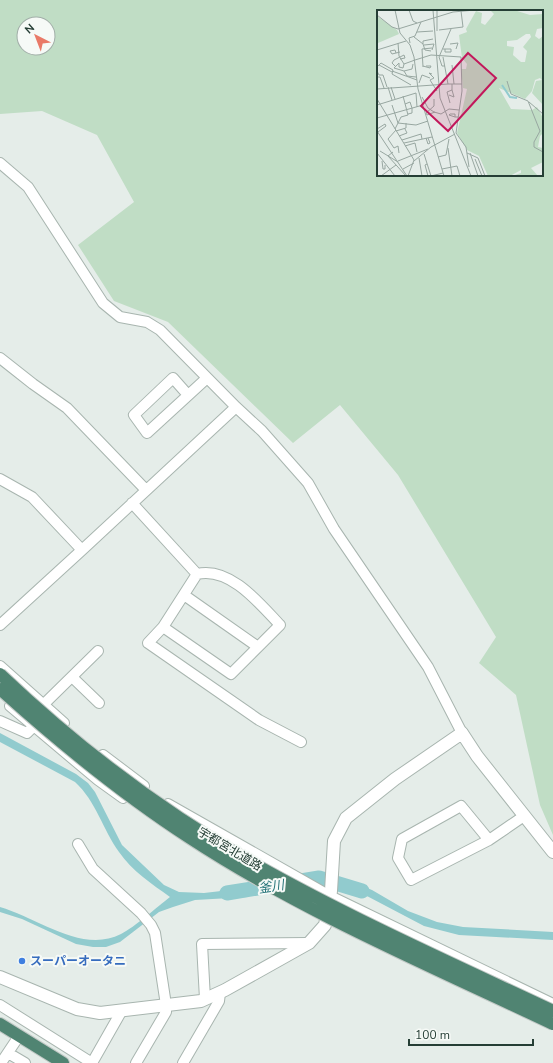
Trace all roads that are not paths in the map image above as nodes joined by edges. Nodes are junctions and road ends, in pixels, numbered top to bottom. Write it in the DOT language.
graph roads {
  1 [pos="0,163"];
  2 [pos="0,358"];
  3 [pos="207,378"];
  4 [pos="188,395"];
  5 [pos="236,407"];
  6 [pos="0,479"];
  7 [pos="146,490"];
  8 [pos="132,503"];
  9 [pos="82,550"];
  10 [pos="197,574"];
  11 [pos="184,595"];
  12 [pos="0,625"];
  13 [pos="163,626"];
  14 [pos="258,647"];
  15 [pos="98,651"];
  16 [pos="0,666"];
  17 [pos="0,674"];
  18 [pos="72,677"];
  19 [pos="0,689"];
  20 [pos="0,697"];
  21 [pos="99,703"];
  22 [pos="43,705"];
  23 [pos="0,721"];
  24 [pos="33,727"];
  25 [pos="462,733"];
  26 [pos="301,742"];
  27 [pos="524,816"];
  28 [pos="489,840"];
  29 [pos="78,844"];
  30 [pos="553,852"];
  31 [pos="330,893"];
  32 [pos="326,920"];
  33 [pos="309,944"];
  34 [pos="0,977"];
  35 [pos="220,993"];
  36 [pos="205,999"];
  37 [pos="553,1004"];
  38 [pos="0,1005"];
  39 [pos="166,1005"];
  40 [pos="553,1011"];
  41 [pos="121,1012"];
  42 [pos="0,1024"];
  43 [pos="553,1024"];
  44 [pos="553,1028"];
  45 [pos="19,1036"];
  46 [pos="8,1053"];
  47 [pos="1,1063"];
  48 [pos="25,1063"];
  49 [pos="63,1063"];
  50 [pos="92,1063"];
  51 [pos="136,1063"];
  52 [pos="183,1063"];
  1 -- 3 [label="street"];
  2 -- 7 [label="street"];
  3 -- 4 [label="street"];
  3 -- 5 [label="street"];
  4 -- 4 [label="street"];
  5 -- 7 [label="street"];
  5 -- 25 [label="street"];
  6 -- 9 [label="street"];
  7 -- 8 [label="street"];
  8 -- 9 [label="street"];
  8 -- 10 [label="street"];
  9 -- 12 [label="street"];
  10 -- 11 [label="street"];
  10 -- 14 [label="street"];
  11 -- 13 [label="street"];
  11 -- 14 [label="street"];
  13 -- 14 [label="street"];
  13 -- 26 [label="street"];
  15 -- 18 [label="street"];
  16 -- 22 [label="street"];
  17 -- 40 [label="highway, 宇都宮北道路, bridge"];
  18 -- 21 [label="street"];
  18 -- 22 [label="street"];
  19 -- 43 [label="highway, 宇都宮北道路, bridge"];
  20 -- 24 [label="street"];
  22 -- 31 [label="street"];
  23 -- 24 [label="street"];
  24 -- 32 [label="street"];
  25 -- 27 [label="street"];
  25 -- 31 [label="street"];
  27 -- 28 [label="street"];
  27 -- 30 [label="street"];
  28 -- 28 [label="street"];
  29 -- 39 [label="street"];
  31 -- 32 [label="street"];
  31 -- 37 [label="street"];
  32 -- 33 [label="street"];
  32 -- 44 [label="street"];
  33 -- 35 [label="street"];
  33 -- 36 [label="street"];
  34 -- 41 [label="street"];
  35 -- 36 [label="street"];
  35 -- 52 [label="street"];
  36 -- 39 [label="street"];
  38 -- 50 [label="street"];
  39 -- 41 [label="street"];
  39 -- 51 [label="street"];
  41 -- 50 [label="street"];
  42 -- 45 [label="highway"];
  45 -- 46 [label="street"];
  45 -- 49 [label="highway"];
  46 -- 47 [label="street"];
  46 -- 48 [label="street"];
}
